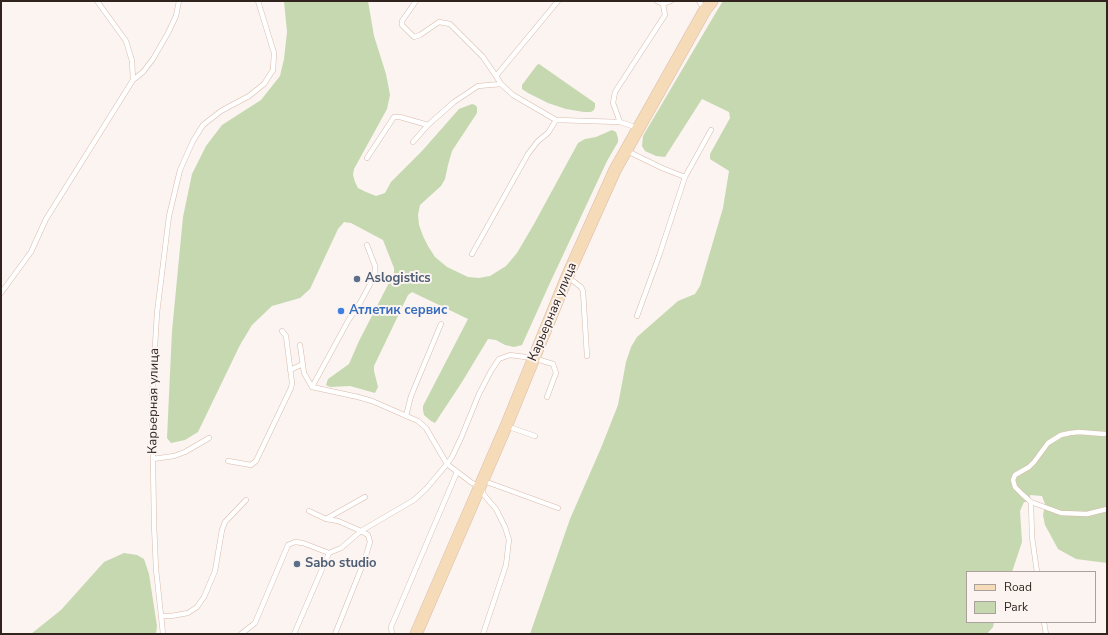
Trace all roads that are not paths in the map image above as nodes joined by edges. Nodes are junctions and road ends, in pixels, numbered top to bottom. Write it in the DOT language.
graph roads {
  1 [pos="97,1"];
  2 [pos="179,1"];
  3 [pos="258,1"];
  4 [pos="416,1"];
  5 [pos="558,1"];
  6 [pos="657,1"];
  7 [pos="671,1"];
  8 [pos="663,4"];
  9 [pos="705,4"];
  10 [pos="496,76"];
  11 [pos="133,80"];
  12 [pos="501,84"];
  13 [pos="556,120"];
  14 [pos="620,122"];
  15 [pos="428,125"];
  16 [pos="638,129"];
  17 [pos="711,130"];
  18 [pos="413,142"];
  19 [pos="626,150"];
  20 [pos="367,158"];
  21 [pos="685,177"];
  22 [pos="367,245"];
  23 [pos="472,254"];
  24 [pos="567,277"];
  25 [pos="1,293"];
  26 [pos="637,316"];
  27 [pos="441,324"];
  28 [pos="282,331"];
  29 [pos="300,344"];
  30 [pos="587,356"];
  31 [pos="533,358"];
  32 [pos="303,364"];
  33 [pos="290,370"];
  34 [pos="312,387"];
  35 [pos="547,398"];
  36 [pos="406,416"];
  37 [pos="507,424"];
  38 [pos="1104,434"];
  39 [pos="535,436"];
  40 [pos="209,438"];
  41 [pos="153,459"];
  42 [pos="228,461"];
  43 [pos="447,464"];
  44 [pos="457,472"];
  45 [pos="481,483"];
  46 [pos="365,497"];
  47 [pos="246,500"];
  48 [pos="1031,502"];
  49 [pos="558,508"];
  50 [pos="1107,509"];
  51 [pos="309,511"];
  52 [pos="326,519"];
  53 [pos="361,531"];
  54 [pos="328,553"];
  55 [pos="1037,571"];
  56 [pos="161,616"];
  57 [pos="1044,623"];
  58 [pos="163,634"];
  59 [pos="241,634"];
  60 [pos="294,634"];
  61 [pos="336,634"];
  62 [pos="392,634"];
  63 [pos="416,634"];
  64 [pos="483,634"];
  65 [pos="1046,634"];
  1 -- 11 [label="lane"];
  2 -- 11 [label="lane"];
  3 -- 41 [label="lane, Карьерная улица"];
  4 -- 10 [label="lane"];
  5 -- 10 [label="lane"];
  6 -- 8 [label="lane"];
  7 -- 8 [label="lane"];
  8 -- 14 [label="lane"];
  9 -- 16 [label="street, Карьерная улица"];
  10 -- 12 [label="lane"];
  11 -- 25 [label="lane"];
  12 -- 13 [label="lane"];
  12 -- 15 [label="lane"];
  13 -- 14 [label="lane"];
  13 -- 23 [label="lane"];
  14 -- 16 [label="lane"];
  15 -- 18 [label="lane"];
  15 -- 20 [label="lane"];
  16 -- 19 [label="street, Карьерная улица"];
  17 -- 21 [label="lane"];
  19 -- 21 [label="lane"];
  19 -- 24 [label="street, Карьерная улица"];
  21 -- 26 [label="lane"];
  22 -- 34 [label="lane"];
  24 -- 30 [label="lane"];
  24 -- 31 [label="street, Карьерная улица"];
  27 -- 36 [label="lane"];
  28 -- 33 [label="lane"];
  29 -- 32 [label="lane"];
  31 -- 35 [label="lane"];
  31 -- 37 [label="street, Карьерная улица"];
  31 -- 43 [label="lane"];
  32 -- 33 [label="lane"];
  32 -- 34 [label="lane"];
  33 -- 42 [label="lane"];
  34 -- 36 [label="lane"];
  36 -- 43 [label="lane"];
  37 -- 39 [label="lane"];
  37 -- 45 [label="street, Карьерная улица"];
  38 -- 48 [label="lane"];
  40 -- 41 [label="lane"];
  41 -- 56 [label="lane, Карьерная улица"];
  43 -- 44 [label="lane"];
  43 -- 53 [label="lane"];
  44 -- 45 [label="lane"];
  44 -- 62 [label="lane"];
  45 -- 49 [label="lane"];
  45 -- 63 [label="street, Карьерная улица"];
  45 -- 64 [label="lane"];
  46 -- 52 [label="lane"];
  47 -- 56 [label="lane"];
  48 -- 50 [label="lane"];
  48 -- 55 [label="lane"];
  51 -- 52 [label="lane"];
  52 -- 53 [label="lane"];
  53 -- 54 [label="lane"];
  53 -- 61 [label="lane"];
  54 -- 59 [label="lane"];
  54 -- 60 [label="lane"];
  56 -- 58 [label="lane, Карьерная улица"];
  57 -- 65 [label="lane"];
}
